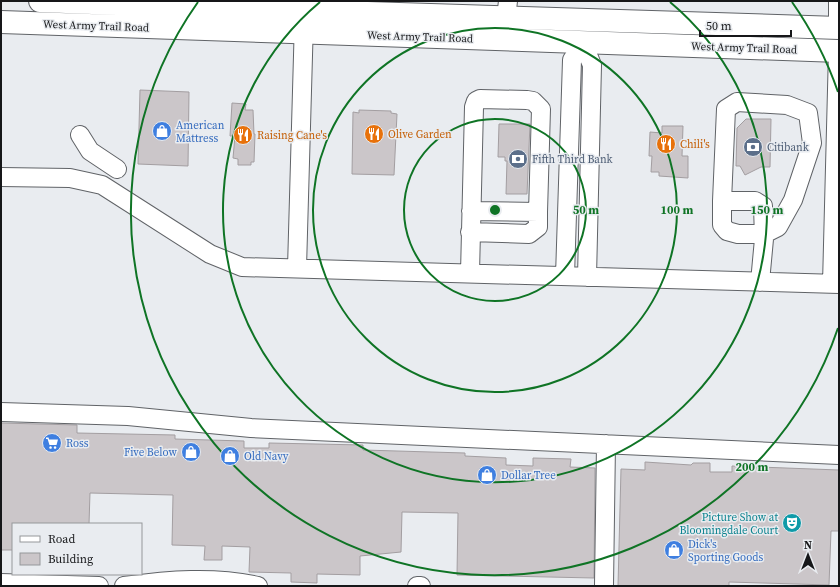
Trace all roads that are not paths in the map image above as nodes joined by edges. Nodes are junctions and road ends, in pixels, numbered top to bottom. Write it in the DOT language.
graph roads {
  1 [pos="40,1"];
  2 [pos="838,1"];
  3 [pos="102,2"];
  4 [pos="304,6"];
  5 [pos="507,9"];
  6 [pos="585,20"];
  7 [pos="1,22"];
  8 [pos="838,28"];
  9 [pos="304,33"];
  10 [pos="583,42"];
  11 [pos="838,51"];
  12 [pos="80,134"];
  13 [pos="117,169"];
  14 [pos="1,177"];
  15 [pos="722,201"];
  16 [pos="471,211"];
  17 [pos="538,212"];
  18 [pos="470,232"];
  19 [pos="764,234"];
  20 [pos="297,268"];
  21 [pos="470,273"];
  22 [pos="565,276"];
  23 [pos="587,277"];
  24 [pos="760,282"];
  25 [pos="836,284"];
  26 [pos="1,412"];
  27 [pos="606,444"];
  28 [pos="839,455"];
  29 [pos="1,583"];
  30 [pos="99,586"];
  31 [pos="124,586"];
  32 [pos="258,586"];
  33 [pos="417,586"];
  34 [pos="421,586"];
  35 [pos="604,586"];
  1 -- 3 [label="main road, West Army Trail Road"];
  2 -- 8 [label="street"];
  3 -- 4 [label="main road, West Army Trail Road"];
  4 -- 5 [label="main road, West Army Trail Road"];
  4 -- 9 [label="street"];
  5 -- 6 [label="main road, West Army Trail Road"];
  6 -- 8 [label="main road, West Army Trail Road"];
  6 -- 10 [label="main road"];
  7 -- 9 [label="main road, West Army Trail Road"];
  9 -- 10 [label="main road, West Army Trail Road"];
  9 -- 20 [label="street"];
  10 -- 11 [label="main road, West Army Trail Road"];
  10 -- 22 [label="street"];
  10 -- 23 [label="street"];
  11 -- 25 [label="street"];
  12 -- 13 [label="street"];
  14 -- 20 [label="street"];
  15 -- 19 [label="street"];
  15 -- 19 [label="street"];
  15 -- 19 [label="street"];
  16 -- 17 [label="street"];
  16 -- 17 [label="street"];
  16 -- 18 [label="street"];
  17 -- 18 [label="street"];
  18 -- 21 [label="street"];
  19 -- 24 [label="street"];
  20 -- 21 [label="street"];
  21 -- 22 [label="street"];
  22 -- 23 [label="street"];
  23 -- 24 [label="street"];
  24 -- 25 [label="street"];
  26 -- 27 [label="street"];
  27 -- 28 [label="street"];
  27 -- 35 [label="street"];
  29 -- 30 [label="street"];
  31 -- 32 [label="street"];
  33 -- 34 [label="street"];
}
